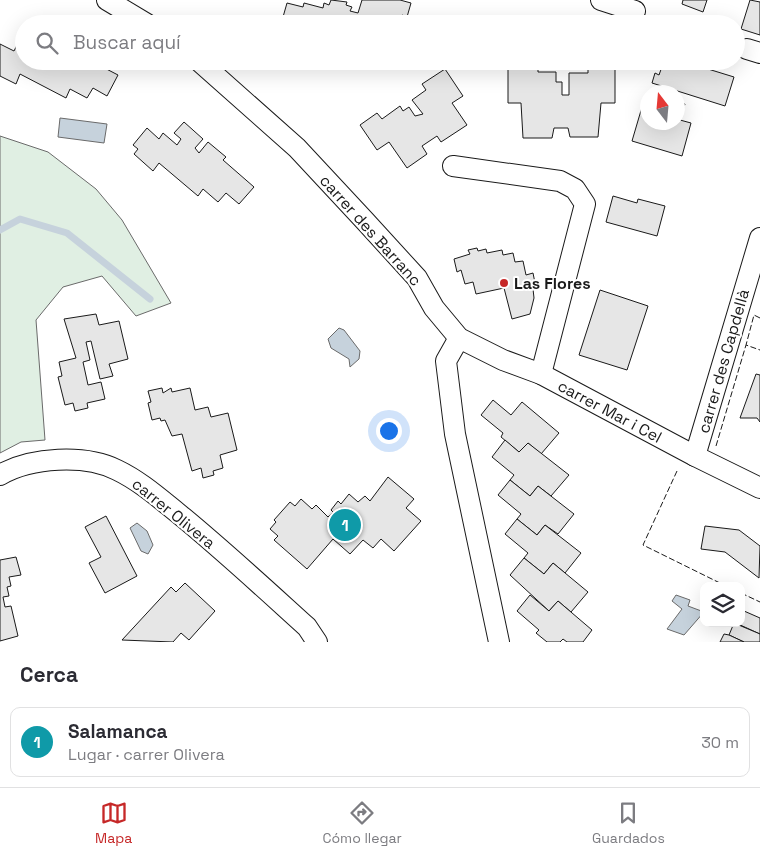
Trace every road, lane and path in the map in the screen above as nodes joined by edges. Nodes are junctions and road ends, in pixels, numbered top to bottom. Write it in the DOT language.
graph roads {
  1 [pos="107,0"];
  2 [pos="600,0"];
  3 [pos="635,12"];
  4 [pos="131,15"];
  5 [pos="209,70"];
  6 [pos="453,166"];
  7 [pos="760,238"];
  8 [pos="458,338"];
  9 [pos="540,374"];
  10 [pos="695,456"];
  11 [pos="0,475"];
  12 [pos="760,488"];
  13 [pos="317,642"];
  14 [pos="499,642"];
  1 -- 4 [label="street"];
  2 -- 3 [label="street"];
  5 -- 8 [label="street, carrer des Barranc"];
  6 -- 9 [label="street"];
  7 -- 10 [label="street, carrer des Capdellà"];
  8 -- 9 [label="street, carrer Mar i Cel"];
  8 -- 14 [label="street"];
  9 -- 10 [label="street, carrer Mar i Cel"];
  10 -- 12 [label="street, carrer Mar i Cel"];
  11 -- 13 [label="street, carrer Olivera"];
}
